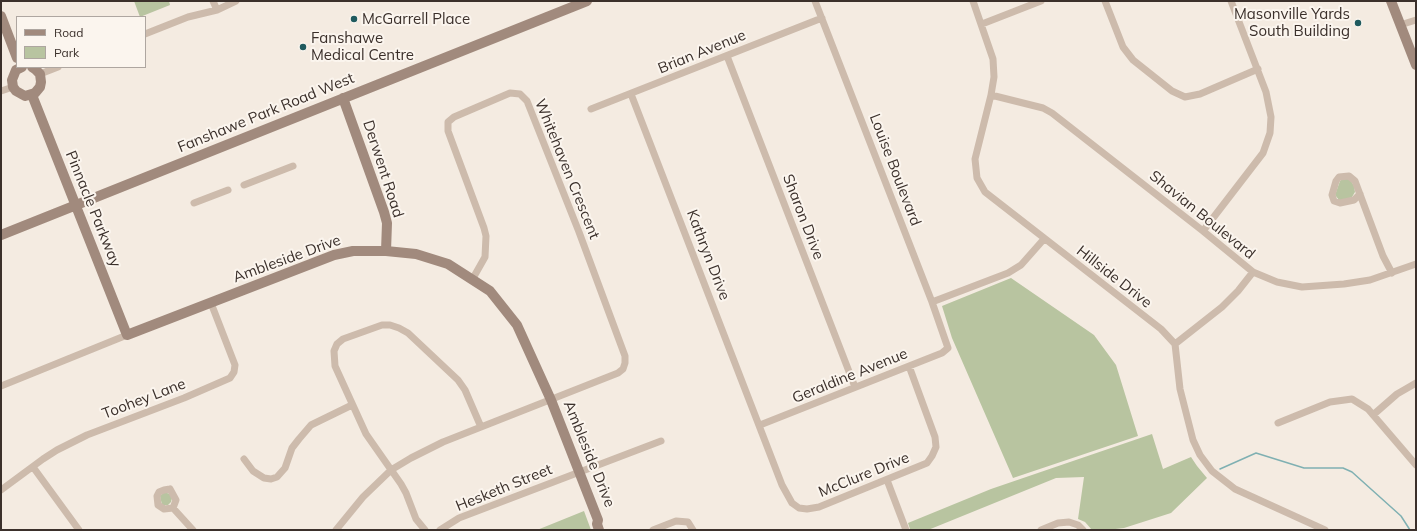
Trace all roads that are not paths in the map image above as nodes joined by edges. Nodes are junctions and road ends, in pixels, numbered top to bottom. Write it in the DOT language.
graph roads {
  1 [pos="213,1"];
  2 [pos="236,1"];
  3 [pos="587,1"];
  4 [pos="815,1"];
  5 [pos="973,1"];
  6 [pos="1041,1"];
  7 [pos="1105,1"];
  8 [pos="1231,1"];
  9 [pos="1391,1"];
  10 [pos="217,10"];
  11 [pos="1,16"];
  12 [pos="822,18"];
  13 [pos="1416,20"];
  14 [pos="982,24"];
  15 [pos="1400,25"];
  16 [pos="146,34"];
  17 [pos="16,55"];
  18 [pos="727,56"];
  19 [pos="1416,65"];
  20 [pos="20,68"];
  21 [pos="34,68"];
  22 [pos="55,68"];
  23 [pos="1258,69"];
  24 [pos="40,74"];
  25 [pos="13,87"];
  26 [pos="1,91"];
  27 [pos="631,94"];
  28 [pos="32,95"];
  29 [pos="991,95"];
  30 [pos="343,98"];
  31 [pos="591,109"];
  32 [pos="293,166"];
  33 [pos="244,185"];
  34 [pos="228,190"];
  35 [pos="1360,194"];
  36 [pos="194,203"];
  37 [pos="76,205"];
  38 [pos="1203,231"];
  39 [pos="1,235"];
  40 [pos="1044,239"];
  41 [pos="386,251"];
  42 [pos="1416,264"];
  43 [pos="1253,272"];
  44 [pos="1392,273"];
  45 [pos="472,280"];
  46 [pos="932,302"];
  47 [pos="211,303"];
  48 [pos="127,335"];
  49 [pos="1175,344"];
  50 [pos="948,348"];
  51 [pos="909,366"];
  52 [pos="1416,383"];
  53 [pos="1,386"];
  54 [pos="855,387"];
  55 [pos="551,400"];
  56 [pos="352,405"];
  57 [pos="1373,415"];
  58 [pos="1278,423"];
  59 [pos="760,426"];
  60 [pos="481,427"];
  61 [pos="661,441"];
  62 [pos="244,459"];
  63 [pos="1416,465"];
  64 [pos="32,467"];
  65 [pos="391,470"];
  66 [pos="579,473"];
  67 [pos="886,480"];
  68 [pos="1,490"];
  69 [pos="173,508"];
  70 [pos="601,525"];
  71 [pos="79,530"];
  72 [pos="193,530"];
  73 [pos="336,530"];
  74 [pos="425,530"];
  75 [pos="440,530"];
  76 [pos="653,530"];
  77 [pos="693,530"];
  78 [pos="906,530"];
  79 [pos="1041,530"];
  80 [pos="1083,530"];
  81 [pos="1326,530"];
  1 -- 10 [label="street"];
  2 -- 10 [label="street"];
  3 -- 30 [label="street, Fanshawe Park Road West"];
  4 -- 12 [label="street, Louise Boulevard"];
  5 -- 14 [label="street, Hillside Drive"];
  6 -- 14 [label="street"];
  7 -- 23 [label="street"];
  8 -- 23 [label="street"];
  9 -- 15 [label="street"];
  10 -- 16 [label="street"];
  11 -- 17 [label="street"];
  12 -- 18 [label="street, Brian Avenue"];
  12 -- 46 [label="street, Louise Boulevard"];
  13 -- 15 [label="street"];
  14 -- 29 [label="street, Hillside Drive"];
  15 -- 19 [label="street"];
  18 -- 27 [label="street, Brian Avenue"];
  18 -- 54 [label="street, Sharon Drive"];
  20 -- 25 [label="street"];
  21 -- 24 [label="street"];
  22 -- 24 [label="street"];
  23 -- 38 [label="street"];
  24 -- 28 [label="street"];
  25 -- 26 [label="street"];
  25 -- 28 [label="street"];
  27 -- 31 [label="street, Brian Avenue"];
  27 -- 59 [label="street, Kathryn Drive"];
  28 -- 37 [label="street, Pinnacle Parkway"];
  29 -- 38 [label="street, Shavian Boulevard"];
  29 -- 40 [label="street, Hillside Drive"];
  30 -- 37 [label="street, Fanshawe Park Road West"];
  30 -- 41 [label="street, Derwent Road"];
  32 -- 33 [label="street"];
  34 -- 36 [label="street"];
  35 -- 44 [label="street"];
  37 -- 39 [label="street, Fanshawe Park Road West"];
  37 -- 48 [label="street, Pinnacle Parkway"];
  38 -- 43 [label="street, Shavian Boulevard"];
  40 -- 46 [label="street"];
  40 -- 49 [label="street, Hillside Drive"];
  41 -- 45 [label="street, Ambleside Drive"];
  41 -- 47 [label="street, Ambleside Drive"];
  42 -- 44 [label="street, Shavian Boulevard"];
  43 -- 44 [label="street, Shavian Boulevard"];
  43 -- 49 [label="street"];
  45 -- 55 [label="street, Ambleside Drive"];
  45 -- 55 [label="street, Whitehaven Crescent"];
  46 -- 50 [label="street, Louise Boulevard"];
  47 -- 48 [label="street, Ambleside Drive"];
  47 -- 64 [label="street, Toohey Lane"];
  48 -- 53 [label="street, Ambleside Drive"];
  49 -- 81 [label="street"];
  50 -- 51 [label="street, Geraldine Avenue"];
  51 -- 54 [label="street, Geraldine Avenue"];
  51 -- 67 [label="street, McClure Drive"];
  52 -- 57 [label="street"];
  54 -- 59 [label="street, Geraldine Avenue"];
  55 -- 60 [label="street, Ambleside Drive"];
  55 -- 66 [label="street, Ambleside Drive"];
  56 -- 60 [label="street"];
  56 -- 62 [label="street"];
  56 -- 65 [label="street"];
  57 -- 58 [label="street"];
  57 -- 63 [label="street"];
  59 -- 67 [label="street, McClure Drive"];
  60 -- 65 [label="street, Ambleside Drive"];
  61 -- 66 [label="street, Hesketh Street"];
  64 -- 68 [label="street, Toohey Lane"];
  64 -- 71 [label="street"];
  65 -- 73 [label="street, Ambleside Drive"];
  65 -- 74 [label="street"];
  66 -- 70 [label="street, Ambleside Drive"];
  66 -- 75 [label="street, Hesketh Street"];
  67 -- 78 [label="street"];
  69 -- 72 [label="street"];
  76 -- 77 [label="street"];
  79 -- 80 [label="street"];
}
